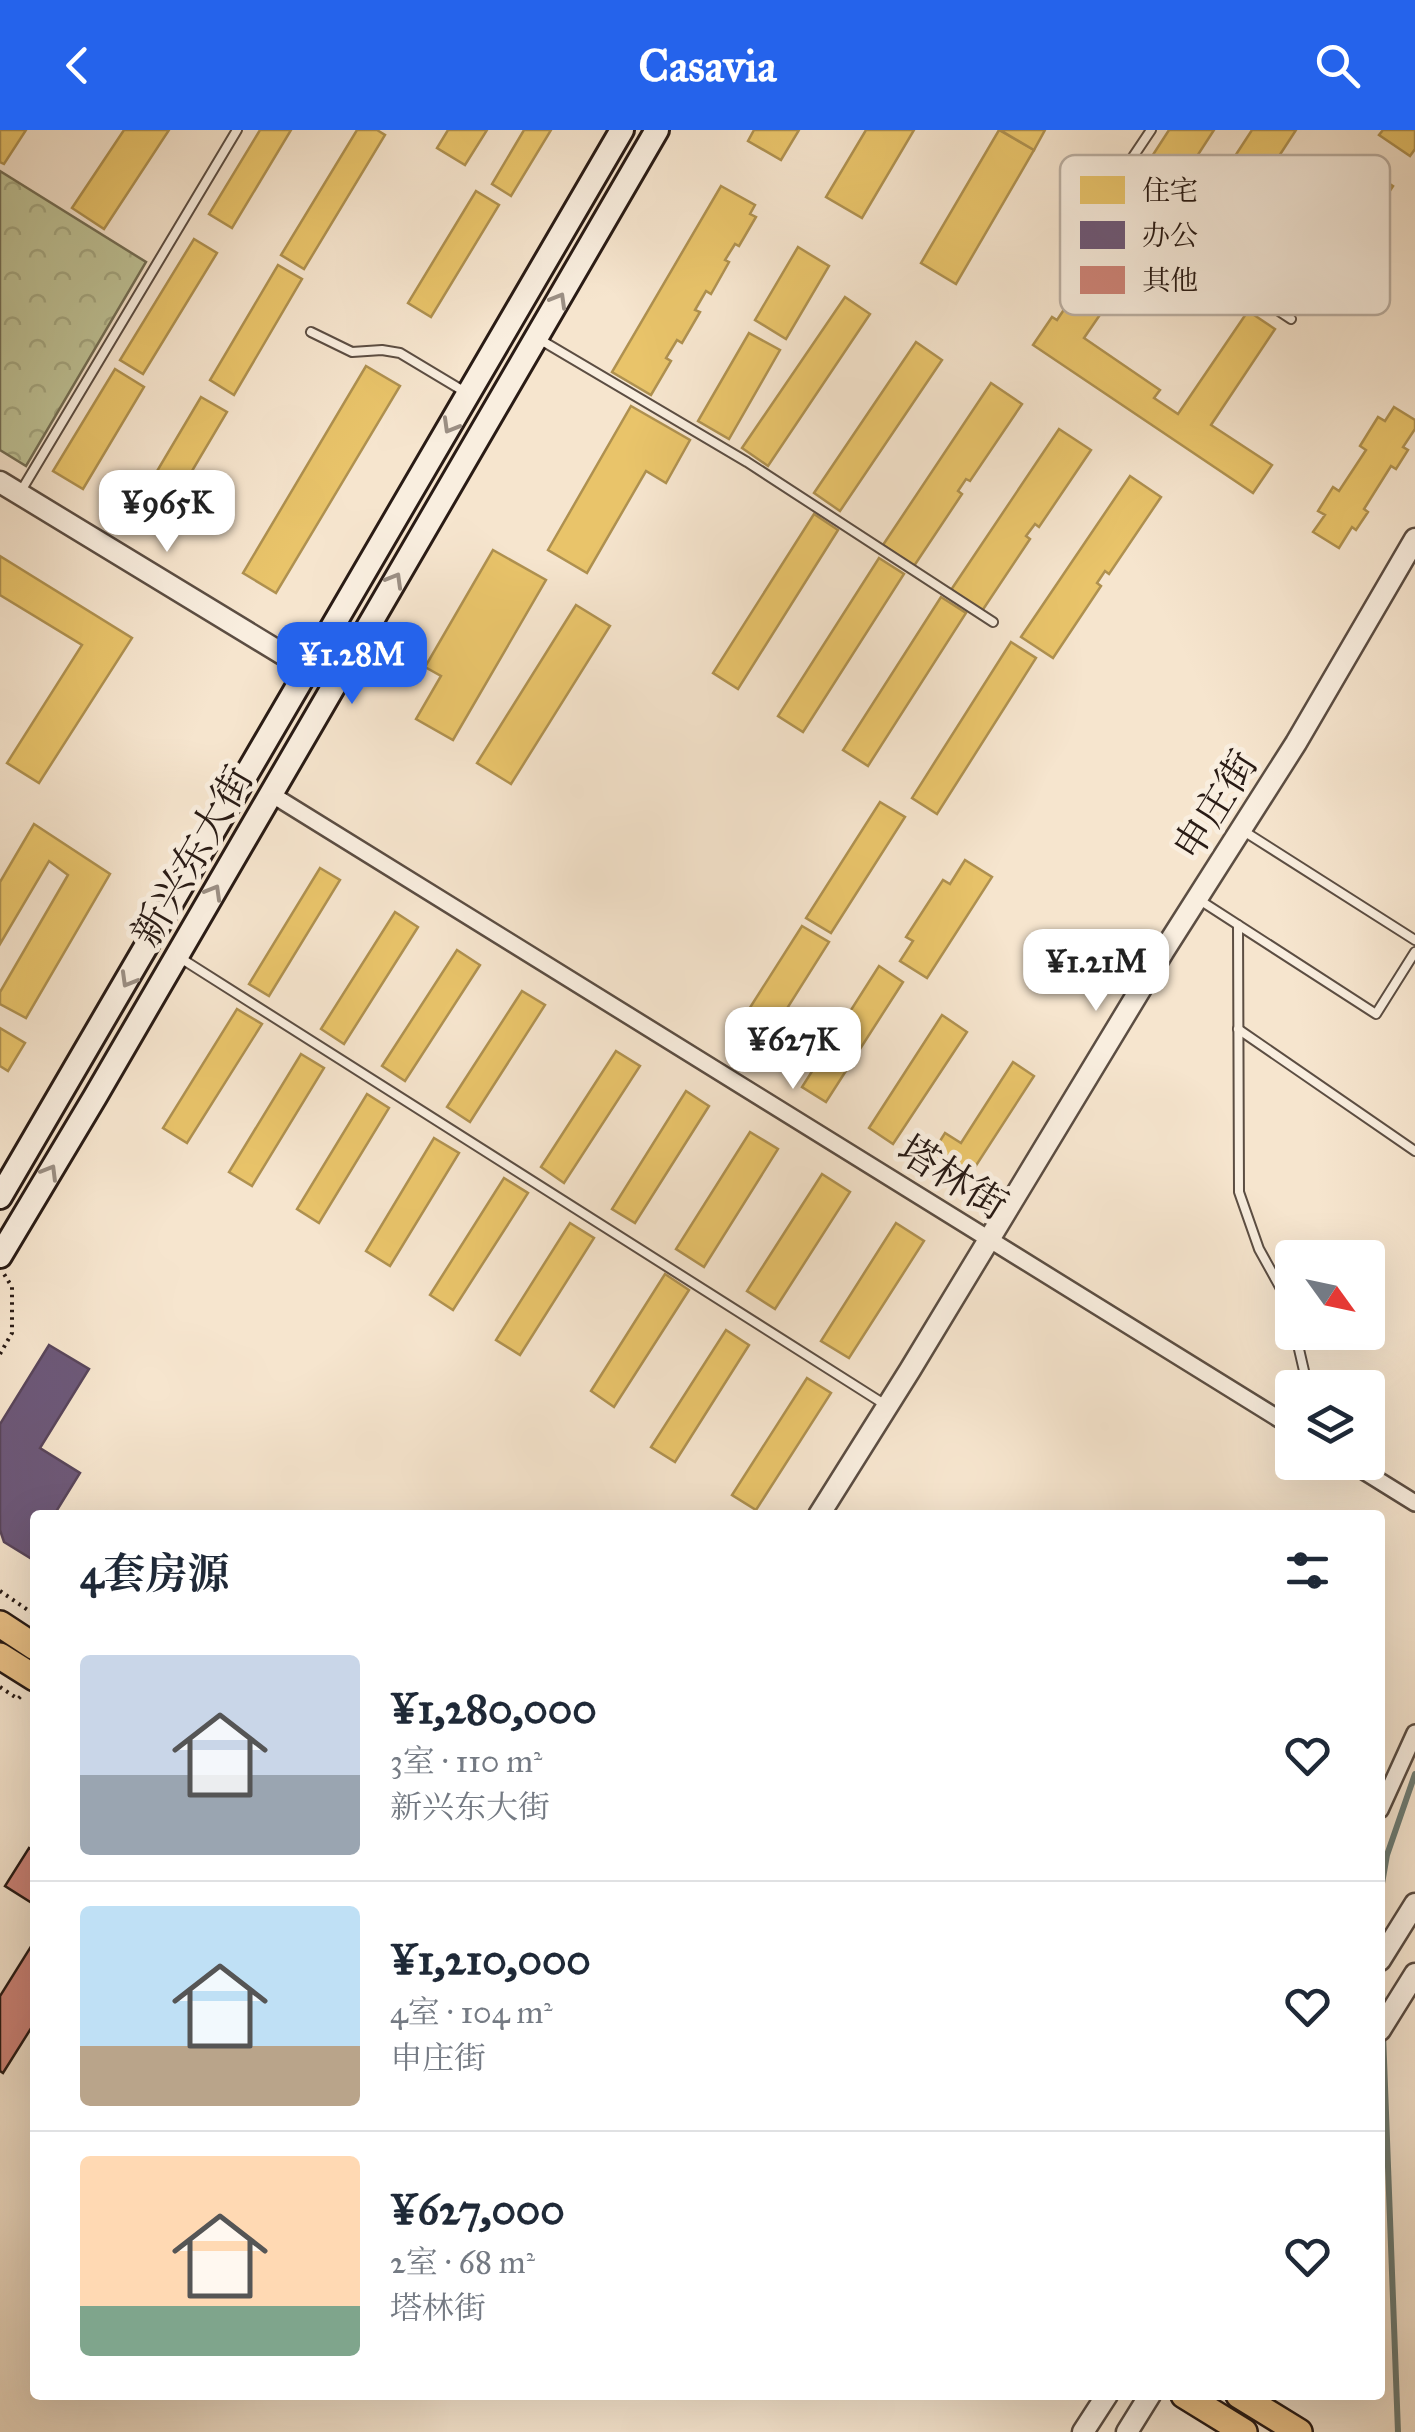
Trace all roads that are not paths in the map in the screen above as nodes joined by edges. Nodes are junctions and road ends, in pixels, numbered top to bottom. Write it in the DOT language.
graph roads {
  1 [pos="236,130"];
  2 [pos="622,130"];
  3 [pos="657,130"];
  4 [pos="1150,130"];
  5 [pos="1134,155"];
  6 [pos="1284,315"];
  7 [pos="1290,319"];
  8 [pos="311,332"];
  9 [pos="536,338"];
  10 [pos="468,394"];
  11 [pos="0,482"];
  12 [pos="19,494"];
  13 [pos="1415,539"];
  14 [pos="993,622"];
  15 [pos="308,670"];
  16 [pos="271,794"];
  17 [pos="1241,829"];
  18 [pos="1197,898"];
  19 [pos="1238,925"];
  20 [pos="1415,940"];
  21 [pos="1415,952"];
  22 [pos="177,956"];
  23 [pos="1238,1029"];
  24 [pos="1415,1151"];
  25 [pos="0,1197"];
  26 [pos="989,1240"];
  27 [pos="0,1256"];
  28 [pos="1275,1277"];
  29 [pos="888,1406"];
  30 [pos="1275,1417"];
  31 [pos="1380,1480"];
  32 [pos="1414,1500"];
  33 [pos="822,1510"];
  34 [pos="0,1624"];
  35 [pos="30,1643"];
  36 [pos="0,1656"];
  37 [pos="30,1675"];
  38 [pos="1415,1733"];
  39 [pos="1385,1799"];
  40 [pos="1409,1914"];
  41 [pos="1385,1952"];
  42 [pos="1412,1980"];
  43 [pos="1385,2022"];
  44 [pos="1104,2400"];
  45 [pos="1147,2400"];
  46 [pos="1192,2400"];
  47 [pos="1247,2400"];
  48 [pos="1084,2432"];
  49 [pos="1127,2432"];
  50 [pos="1244,2432"];
  51 [pos="1299,2432"];
  1 -- 12 [label="lane"];
  2 -- 10 [label="main road, 新兴东大街"];
  9 -- 3 [label="main road, 新兴东大街, one-way"];
  4 -- 5 [label="lane"];
  6 -- 7 [label="lane"];
  8 -- 10 [label="lane"];
  9 -- 14 [label="lane"];
  16 -- 9 [label="main road, 新兴东大街, one-way"];
  10 -- 15 [label="main road, 新兴东大街, one-way"];
  11 -- 12 [label="street"];
  12 -- 15 [label="street"];
  13 -- 17 [label="street, 申庄街"];
  15 -- 25 [label="main road, 新兴东大街, one-way"];
  22 -- 16 [label="main road, 新兴东大街, one-way"];
  16 -- 26 [label="street, 塔林街"];
  17 -- 18 [label="street, 申庄街"];
  17 -- 20 [label="lane"];
  18 -- 19 [label="lane"];
  18 -- 26 [label="street, 申庄街"];
  19 -- 21 [label="lane"];
  19 -- 23 [label="lane"];
  27 -- 22 [label="main road, 新兴东大街, one-way"];
  22 -- 29 [label="lane"];
  23 -- 24 [label="lane"];
  23 -- 28 [label="lane"];
  26 -- 29 [label="street, 申庄街"];
  26 -- 30 [label="street, 塔林街"];
  29 -- 33 [label="street, 申庄街"];
  31 -- 32 [label="street"];
  34 -- 35 [label="main road"];
  36 -- 37 [label="main road"];
  38 -- 39 [label="street"];
  40 -- 41 [label="street"];
  42 -- 43 [label="street"];
  44 -- 48 [label="street"];
  45 -- 49 [label="street"];
  46 -- 50 [label="main road"];
  47 -- 51 [label="main road"];
}
